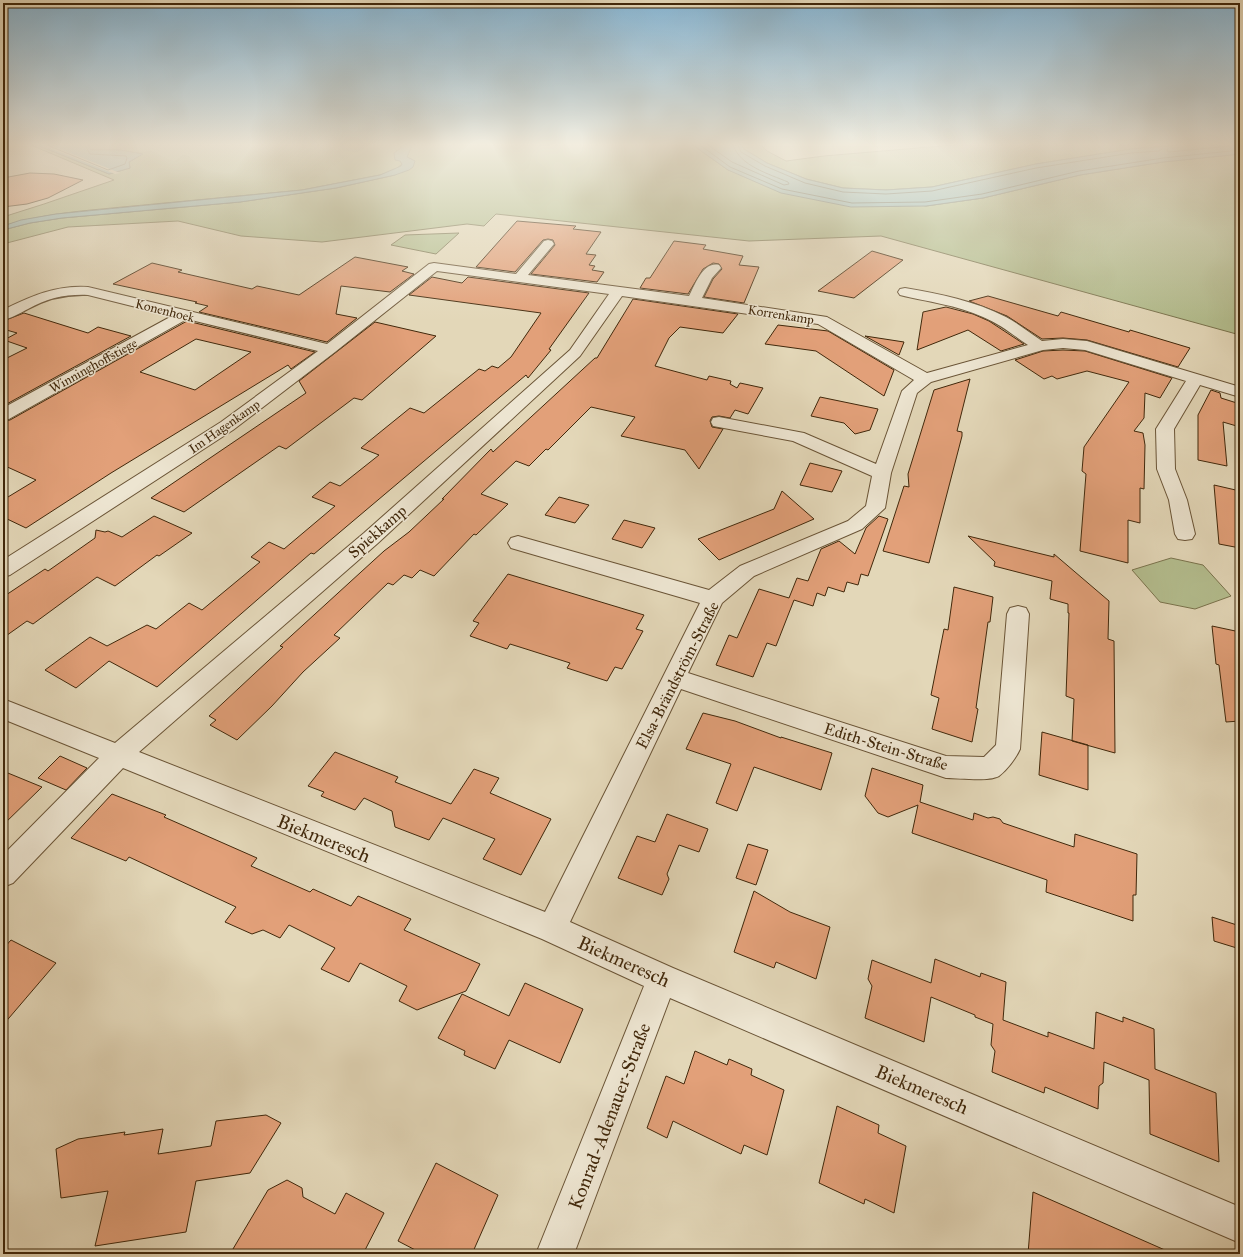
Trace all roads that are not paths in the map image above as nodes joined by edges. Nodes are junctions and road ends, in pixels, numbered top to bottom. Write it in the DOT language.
graph roads {
  1 [pos="548,244"];
  2 [pos="434,267"];
  3 [pos="714,268"];
  4 [pos="519,278"];
  5 [pos="618,291"];
  6 [pos="905,292"];
  7 [pos="694,301"];
  8 [pos="184,315"];
  9 [pos="3,316"];
  10 [pos="1040,346"];
  11 [pos="330,349"];
  12 [pos="925,378"];
  13 [pos="1196,378"];
  14 [pos="1240,392"];
  15 [pos="3,415"];
  16 [pos="719,422"];
  17 [pos="882,473"];
  18 [pos="1185,534"];
  19 [pos="518,543"];
  20 [pos="3,570"];
  21 [pos="713,599"];
  22 [pos="1018,614"];
  23 [pos="675,678"];
  24 [pos="3,709"];
  25 [pos="119,755"];
  26 [pos="3,874"];
  27 [pos="552,930"];
  28 [pos="662,979"];
  29 [pos="1240,1225"];
  30 [pos="555,1254"];
  1 -- 4 [label="street"];
  2 -- 4 [label="street, Korrenkamp"];
  2 -- 11 [label="street, Im Hagenkamp"];
  3 -- 7 [label="street"];
  4 -- 5 [label="street, Korrenkamp"];
  5 -- 7 [label="street, Korrenkamp"];
  5 -- 25 [label="street, Spiekkamp"];
  6 -- 10 [label="street"];
  7 -- 12 [label="street, Korrenkamp"];
  8 -- 9 [label="street, Konenhoek"];
  8 -- 11 [label="street, Konenhoek"];
  8 -- 15 [label="street, Winninghoffstiege"];
  10 -- 12 [label="street, Elsa-Brändström-Straße"];
  10 -- 13 [label="street, Elsa-Brändström-Straße"];
  11 -- 20 [label="street, Im Hagenkamp"];
  12 -- 17 [label="street, Elsa-Brändström-Straße"];
  13 -- 14 [label="street, Elsa-Brändström-Straße"];
  13 -- 18 [label="street"];
  16 -- 17 [label="street"];
  17 -- 21 [label="street, Elsa-Brändström-Straße"];
  19 -- 21 [label="street"];
  21 -- 23 [label="street, Elsa-Brändström-Straße"];
  22 -- 23 [label="street, Edith-Stein-Straße"];
  23 -- 27 [label="street, Elsa-Brändström-Straße"];
  24 -- 25 [label="street, Biekmeresch"];
  25 -- 26 [label="street, Spiekkamp"];
  25 -- 27 [label="street, Biekmeresch"];
  27 -- 28 [label="street, Biekmeresch"];
  28 -- 29 [label="street, Biekmeresch"];
  28 -- 30 [label="street, Konrad-Adenauer-Straße"];
}
